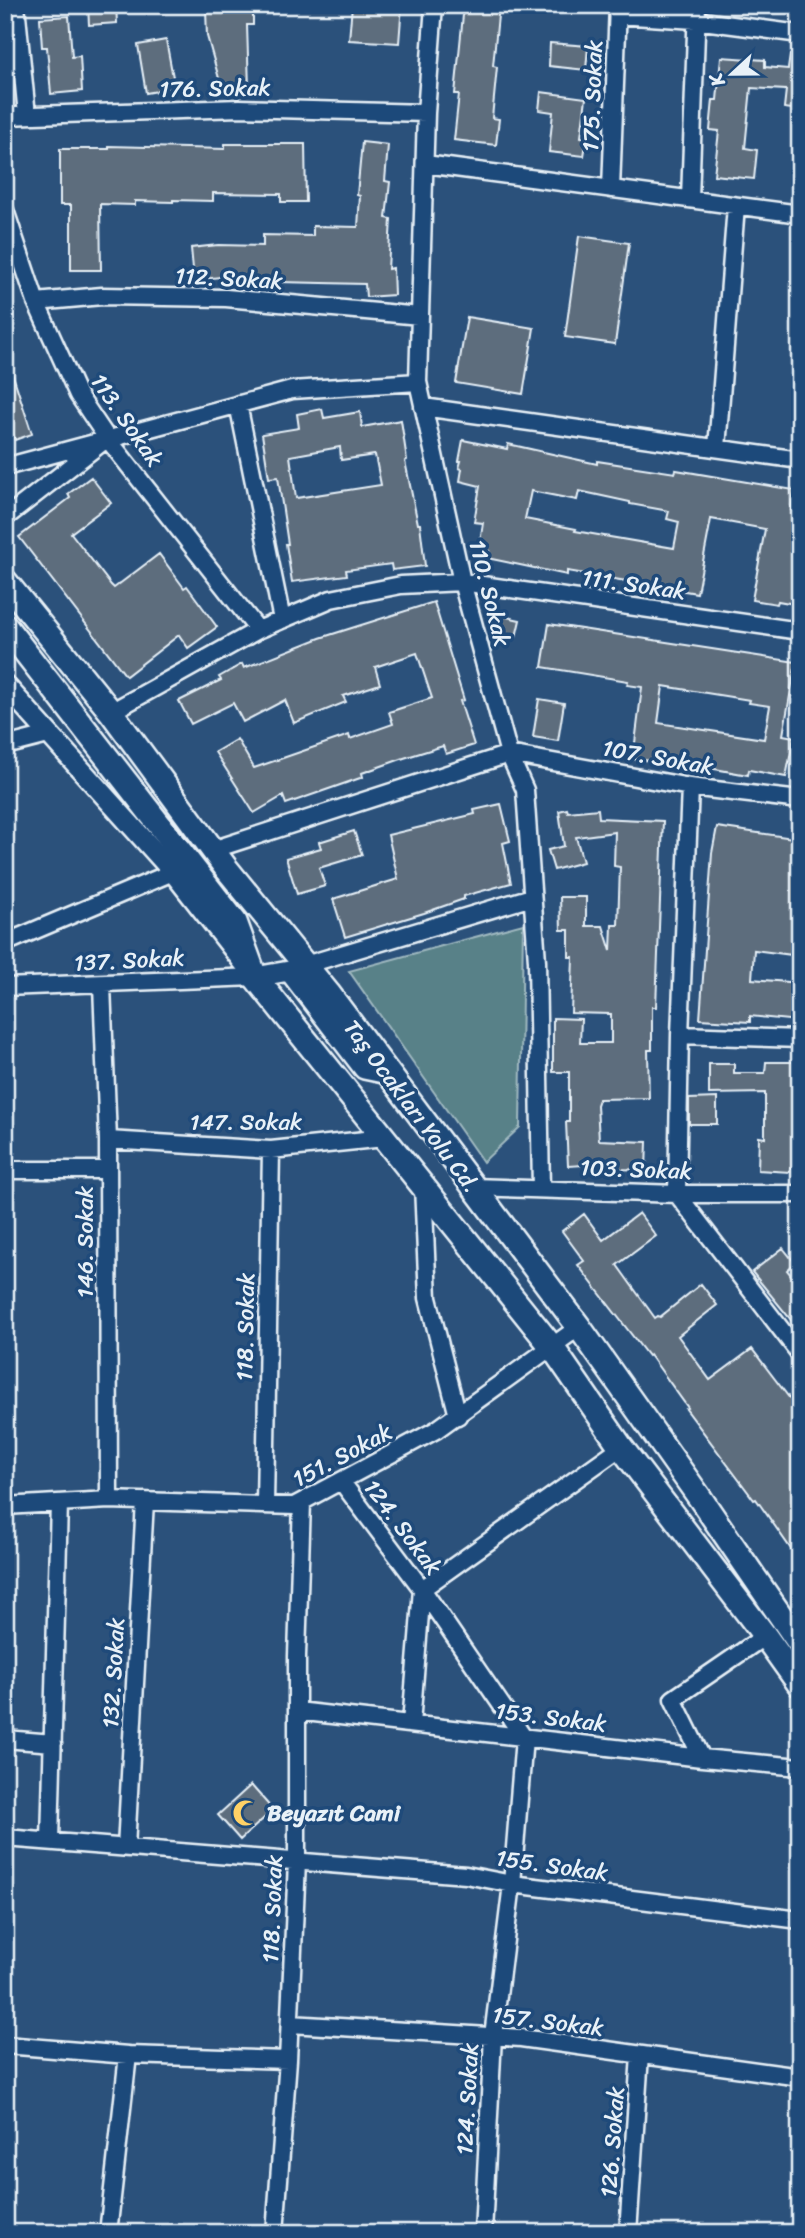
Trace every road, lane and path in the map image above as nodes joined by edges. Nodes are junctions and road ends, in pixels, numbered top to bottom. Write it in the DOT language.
graph roads {
  1 [pos="16,5"];
  2 [pos="434,5"];
  3 [pos="618,10"];
  4 [pos="696,13"];
  5 [pos="800,34"];
  6 [pos="426,113"];
  7 [pos="27,115"];
  8 [pos="5,117"];
  9 [pos="425,164"];
  10 [pos="611,189"];
  11 [pos="690,199"];
  12 [pos="736,206"];
  13 [pos="5,210"];
  14 [pos="800,214"];
  15 [pos="36,302"];
  16 [pos="420,316"];
  17 [pos="418,382"];
  18 [pos="238,404"];
  19 [pos="423,407"];
  20 [pos="107,438"];
  21 [pos="717,448"];
  22 [pos="800,460"];
  23 [pos="5,467"];
  24 [pos="5,517"];
  25 [pos="5,581"];
  26 [pos="462,582"];
  27 [pos="282,620"];
  28 [pos="5,626"];
  29 [pos="258,630"];
  30 [pos="800,631"];
  31 [pos="5,685"];
  32 [pos="111,712"];
  33 [pos="48,735"];
  34 [pos="5,746"];
  35 [pos="509,754"];
  36 [pos="690,788"];
  37 [pos="800,800"];
  38 [pos="212,849"];
  39 [pos="173,872"];
  40 [pos="532,897"];
  41 [pos="5,943"];
  42 [pos="305,965"];
  43 [pos="255,977"];
  44 [pos="102,985"];
  45 [pos="5,987"];
  46 [pos="680,1035"];
  47 [pos="800,1039"];
  48 [pos="388,1074"];
  49 [pos="384,1138"];
  50 [pos="108,1140"];
  51 [pos="271,1150"];
  52 [pos="5,1170"];
  53 [pos="108,1170"];
  54 [pos="423,1186"];
  55 [pos="472,1187"];
  56 [pos="541,1189"];
  57 [pos="677,1194"];
  58 [pos="800,1194"];
  59 [pos="579,1327"];
  60 [pos="552,1347"];
  61 [pos="800,1354"];
  62 [pos="458,1416"];
  63 [pos="621,1447"];
  64 [pos="341,1481"];
  65 [pos="109,1500"];
  66 [pos="145,1501"];
  67 [pos="302,1502"];
  68 [pos="59,1503"];
  69 [pos="265,1505"];
  70 [pos="5,1506"];
  71 [pos="422,1589"];
  72 [pos="765,1636"];
  73 [pos="800,1644"];
  74 [pos="800,1685"];
  75 [pos="297,1711"];
  76 [pos="411,1724"];
  77 [pos="524,1738"];
  78 [pos="5,1739"];
  79 [pos="53,1743"];
  80 [pos="702,1758"];
  81 [pos="800,1766"];
  82 [pos="5,1838"];
  83 [pos="50,1842"];
  84 [pos="127,1848"];
  85 [pos="297,1862"];
  86 [pos="512,1884"];
  87 [pos="800,1920"];
  88 [pos="290,2024"];
  89 [pos="493,2036"];
  90 [pos="5,2045"];
  91 [pos="128,2055"];
  92 [pos="640,2055"];
  93 [pos="288,2060"];
  94 [pos="800,2077"];
  95 [pos="108,2233"];
  96 [pos="275,2233"];
  97 [pos="483,2233"];
  98 [pos="628,2233"];
  1 -- 7 [label="street"];
  2 -- 6 [label="street, 110. Sokak"];
  3 -- 4 [label="street"];
  3 -- 10 [label="street, 175. Sokak"];
  4 -- 5 [label="street"];
  4 -- 11 [label="street"];
  6 -- 7 [label="street, 176. Sokak"];
  6 -- 9 [label="street, 110. Sokak"];
  7 -- 8 [label="street, 176. Sokak"];
  9 -- 10 [label="street"];
  9 -- 16 [label="street, 110. Sokak"];
  10 -- 11 [label="street"];
  11 -- 12 [label="street"];
  12 -- 14 [label="street"];
  12 -- 21 [label="street"];
  13 -- 15 [label="street, 113. Sokak"];
  15 -- 16 [label="street, 112. Sokak"];
  15 -- 20 [label="street, 113. Sokak"];
  16 -- 17 [label="street, 110. Sokak"];
  17 -- 18 [label="street"];
  17 -- 19 [label="street, 110. Sokak"];
  18 -- 20 [label="street"];
  18 -- 27 [label="street"];
  19 -- 21 [label="street"];
  19 -- 26 [label="street, 110. Sokak"];
  20 -- 23 [label="street"];
  20 -- 24 [label="street"];
  20 -- 29 [label="street, 113. Sokak"];
  21 -- 22 [label="street"];
  25 -- 32 [label="main road, Taş Ocakları Yolu Cd."];
  26 -- 27 [label="street, 111. Sokak"];
  26 -- 30 [label="street, 111. Sokak"];
  26 -- 35 [label="street, 110. Sokak"];
  27 -- 29 [label="street, 111. Sokak"];
  28 -- 43 [label="main road, Taş Ocakları Yolu Cd."];
  29 -- 32 [label="street, 111. Sokak"];
  31 -- 33 [label="street"];
  32 -- 38 [label="main road, Taş Ocakları Yolu Cd."];
  33 -- 34 [label="street"];
  33 -- 39 [label="street"];
  35 -- 36 [label="street, 107. Sokak"];
  35 -- 38 [label="street"];
  35 -- 40 [label="street, 110. Sokak"];
  36 -- 37 [label="street, 107. Sokak"];
  36 -- 46 [label="street"];
  38 -- 42 [label="main road, Taş Ocakları Yolu Cd."];
  39 -- 41 [label="street"];
  39 -- 43 [label="street"];
  40 -- 42 [label="street"];
  40 -- 56 [label="street, 110. Sokak"];
  42 -- 48 [label="main road, Taş Ocakları Yolu Cd."];
  43 -- 44 [label="street, 137. Sokak"];
  43 -- 48 [label="street"];
  43 -- 49 [label="main road, Taş Ocakları Yolu Cd."];
  44 -- 45 [label="street, 137. Sokak"];
  44 -- 50 [label="street, 146. Sokak"];
  46 -- 47 [label="street"];
  46 -- 57 [label="street"];
  48 -- 55 [label="main road, Taş Ocakları Yolu Cd."];
  49 -- 51 [label="street, 147. Sokak"];
  49 -- 54 [label="main road, Taş Ocakları Yolu Cd."];
  50 -- 51 [label="street, 147. Sokak"];
  50 -- 53 [label="street, 146. Sokak"];
  51 -- 69 [label="street, 118. Sokak"];
  52 -- 53 [label="street"];
  53 -- 65 [label="street, 146. Sokak"];
  54 -- 60 [label="main road, Taş Ocakları Yolu Cd."];
  54 -- 62 [label="street"];
  55 -- 56 [label="street, 103. Sokak"];
  55 -- 59 [label="main road, Taş Ocakları Yolu Cd."];
  56 -- 57 [label="street, 103. Sokak"];
  57 -- 58 [label="street, 103. Sokak"];
  57 -- 61 [label="street"];
  59 -- 60 [label="street, 151. Sokak"];
  59 -- 73 [label="main road, Taş Ocakları Yolu Cd."];
  60 -- 62 [label="street, 151. Sokak"];
  60 -- 63 [label="main road, Taş Ocakları Yolu Cd."];
  62 -- 64 [label="street, 151. Sokak"];
  63 -- 71 [label="street"];
  63 -- 72 [label="main road, Taş Ocakları Yolu Cd."];
  64 -- 67 [label="street, 151. Sokak"];
  64 -- 71 [label="street, 124. Sokak"];
  65 -- 66 [label="street, 151. Sokak"];
  65 -- 68 [label="street, 151. Sokak"];
  66 -- 69 [label="street, 151. Sokak"];
  66 -- 84 [label="street, 132. Sokak"];
  67 -- 69 [label="street, 151. Sokak"];
  67 -- 75 [label="street, 118. Sokak"];
  68 -- 70 [label="street, 151. Sokak"];
  68 -- 79 [label="street"];
  71 -- 76 [label="street"];
  71 -- 77 [label="street, 124. Sokak"];
  72 -- 74 [label="main road, Taş Ocakları Yolu Cd."];
  72 -- 80 [label="street"];
  75 -- 76 [label="street, 153. Sokak"];
  75 -- 85 [label="street, 118. Sokak"];
  76 -- 77 [label="street, 153. Sokak"];
  77 -- 80 [label="street, 153. Sokak"];
  77 -- 86 [label="street, 124. Sokak"];
  78 -- 79 [label="street"];
  79 -- 83 [label="street"];
  80 -- 81 [label="street, 153. Sokak"];
  82 -- 83 [label="street, 155. Sokak"];
  83 -- 84 [label="street, 155. Sokak"];
  84 -- 85 [label="street, 155. Sokak"];
  85 -- 86 [label="street, 155. Sokak"];
  85 -- 88 [label="street, 118. Sokak"];
  86 -- 87 [label="street, 155. Sokak"];
  86 -- 89 [label="street, 124. Sokak"];
  88 -- 89 [label="street, 157. Sokak"];
  88 -- 93 [label="street, 118. Sokak"];
  89 -- 92 [label="street, 157. Sokak"];
  89 -- 97 [label="street, 124. Sokak"];
  90 -- 91 [label="street"];
  91 -- 93 [label="street"];
  91 -- 95 [label="street"];
  92 -- 94 [label="street, 157. Sokak"];
  92 -- 98 [label="street, 126. Sokak"];
  93 -- 96 [label="street, 118. Sokak"];
}
